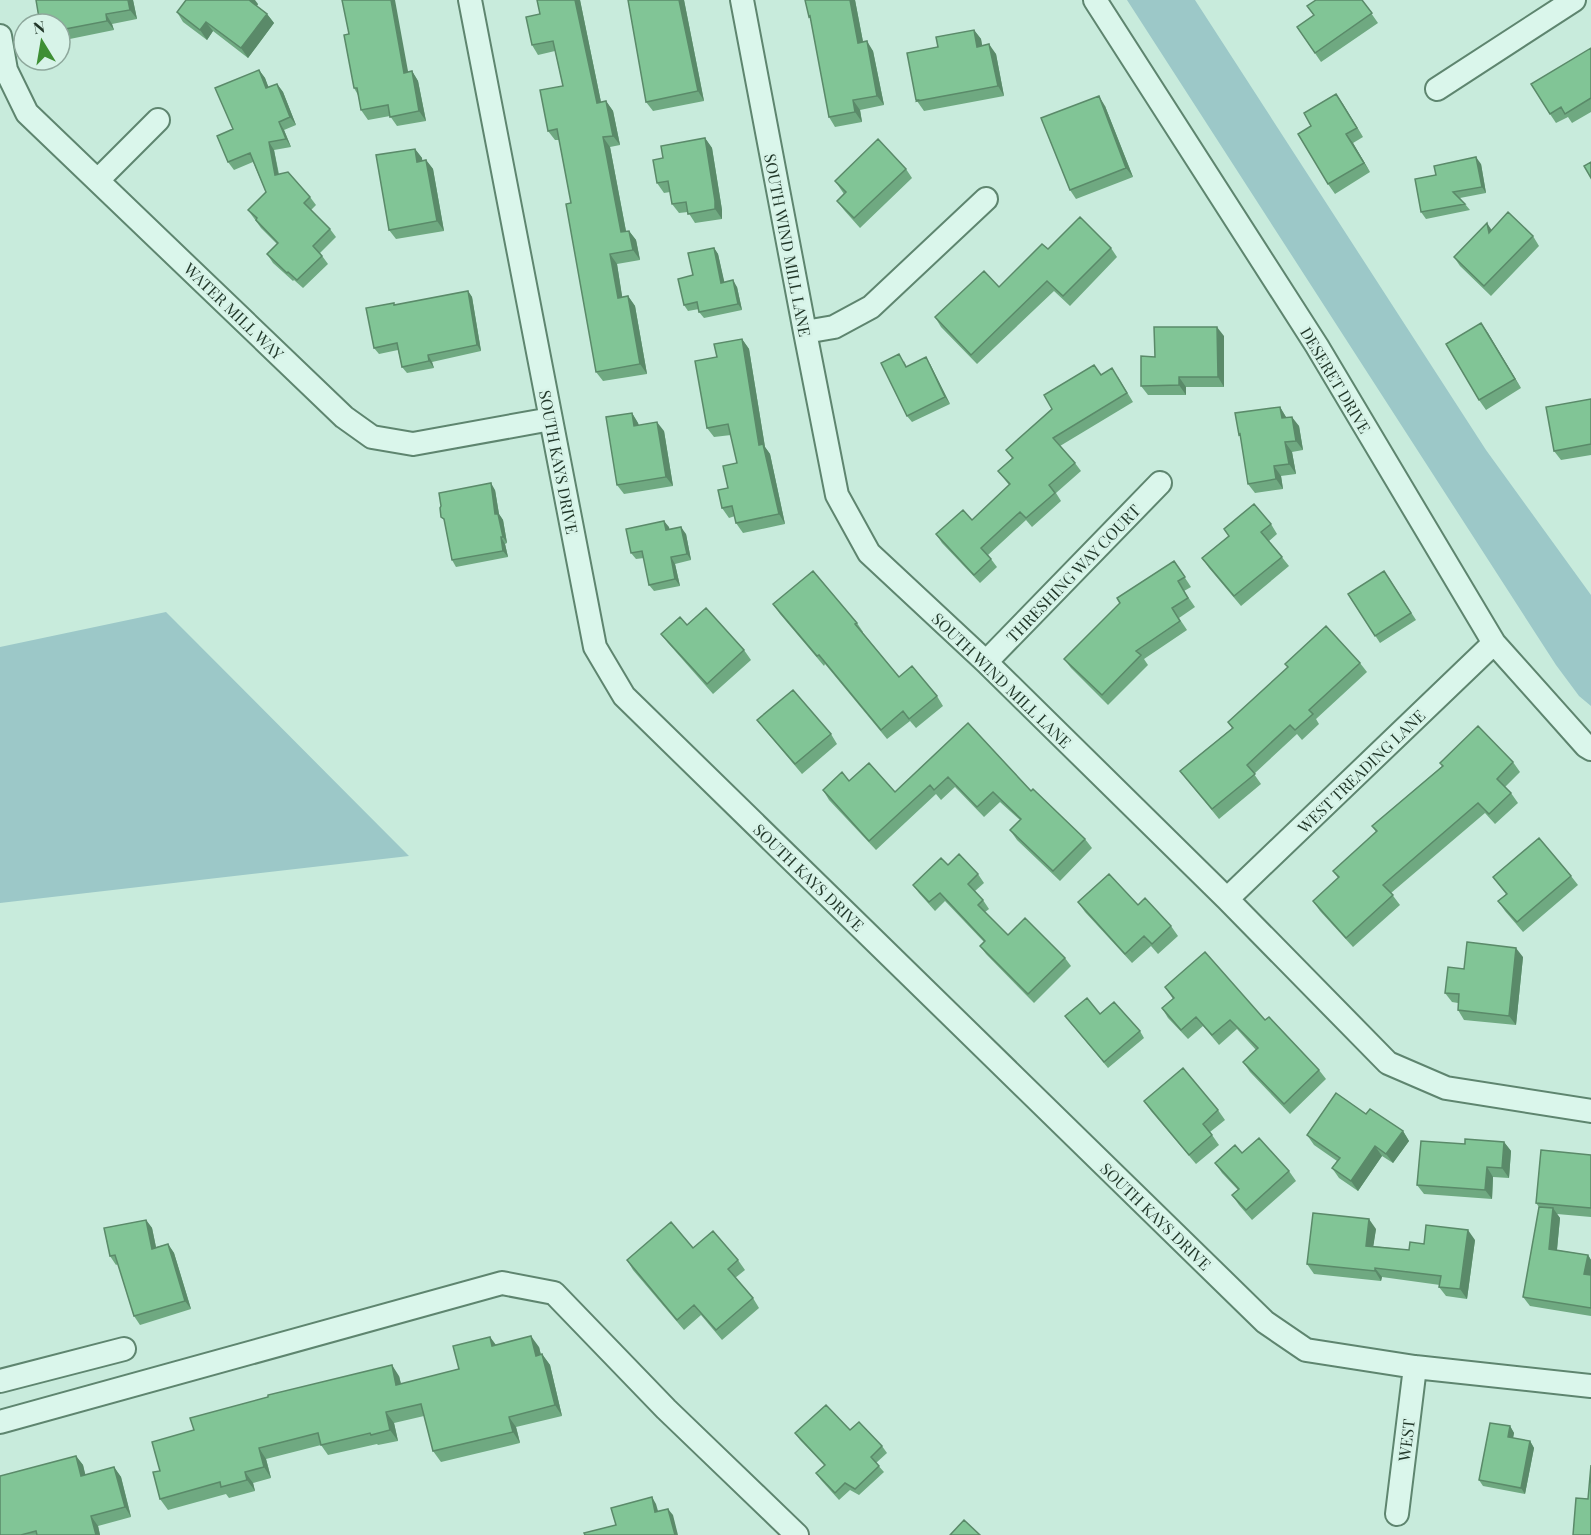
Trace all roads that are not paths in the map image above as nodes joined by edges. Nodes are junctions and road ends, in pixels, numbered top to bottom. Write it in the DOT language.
graph roads {
  1 [pos="470,0"];
  2 [pos="742,0"];
  3 [pos="1095,0"];
  4 [pos="1574,0"];
  5 [pos="0,36"];
  6 [pos="1437,89"];
  7 [pos="158,120"];
  8 [pos="98,180"];
  9 [pos="986,199"];
  10 [pos="805,332"];
  11 [pos="551,419"];
  12 [pos="1160,483"];
  13 [pos="1494,643"];
  14 [pos="986,662"];
  15 [pos="1591,748"];
  16 [pos="1227,899"];
  17 [pos="1591,1111"];
  18 [pos="124,1349"];
  19 [pos="1415,1367"];
  20 [pos="0,1381"];
  21 [pos="1591,1386"];
  22 [pos="0,1422"];
  23 [pos="1397,1514"];
  24 [pos="797,1535"];
  1 -- 11 [label="street, SOUTH KAYS DRIVE"];
  2 -- 10 [label="street, SOUTH WIND MILL LANE"];
  3 -- 13 [label="street, DESERET DRIVE"];
  4 -- 6 [label="street"];
  5 -- 8 [label="street, WATER MILL WAY"];
  7 -- 8 [label="street"];
  8 -- 11 [label="street, WATER MILL WAY"];
  9 -- 10 [label="street"];
  10 -- 14 [label="street, SOUTH WIND MILL LANE"];
  11 -- 19 [label="street, SOUTH KAYS DRIVE"];
  12 -- 14 [label="street, THRESHING WAY COURT"];
  13 -- 15 [label="street, DESERET DRIVE"];
  13 -- 16 [label="street, WEST TREADING LANE"];
  14 -- 16 [label="street, SOUTH WIND MILL LANE"];
  16 -- 17 [label="street, SOUTH WIND MILL LANE"];
  18 -- 20 [label="street"];
  19 -- 21 [label="street, SOUTH KAYS DRIVE"];
  19 -- 23 [label="street, WEST"];
  22 -- 24 [label="street"];
}
